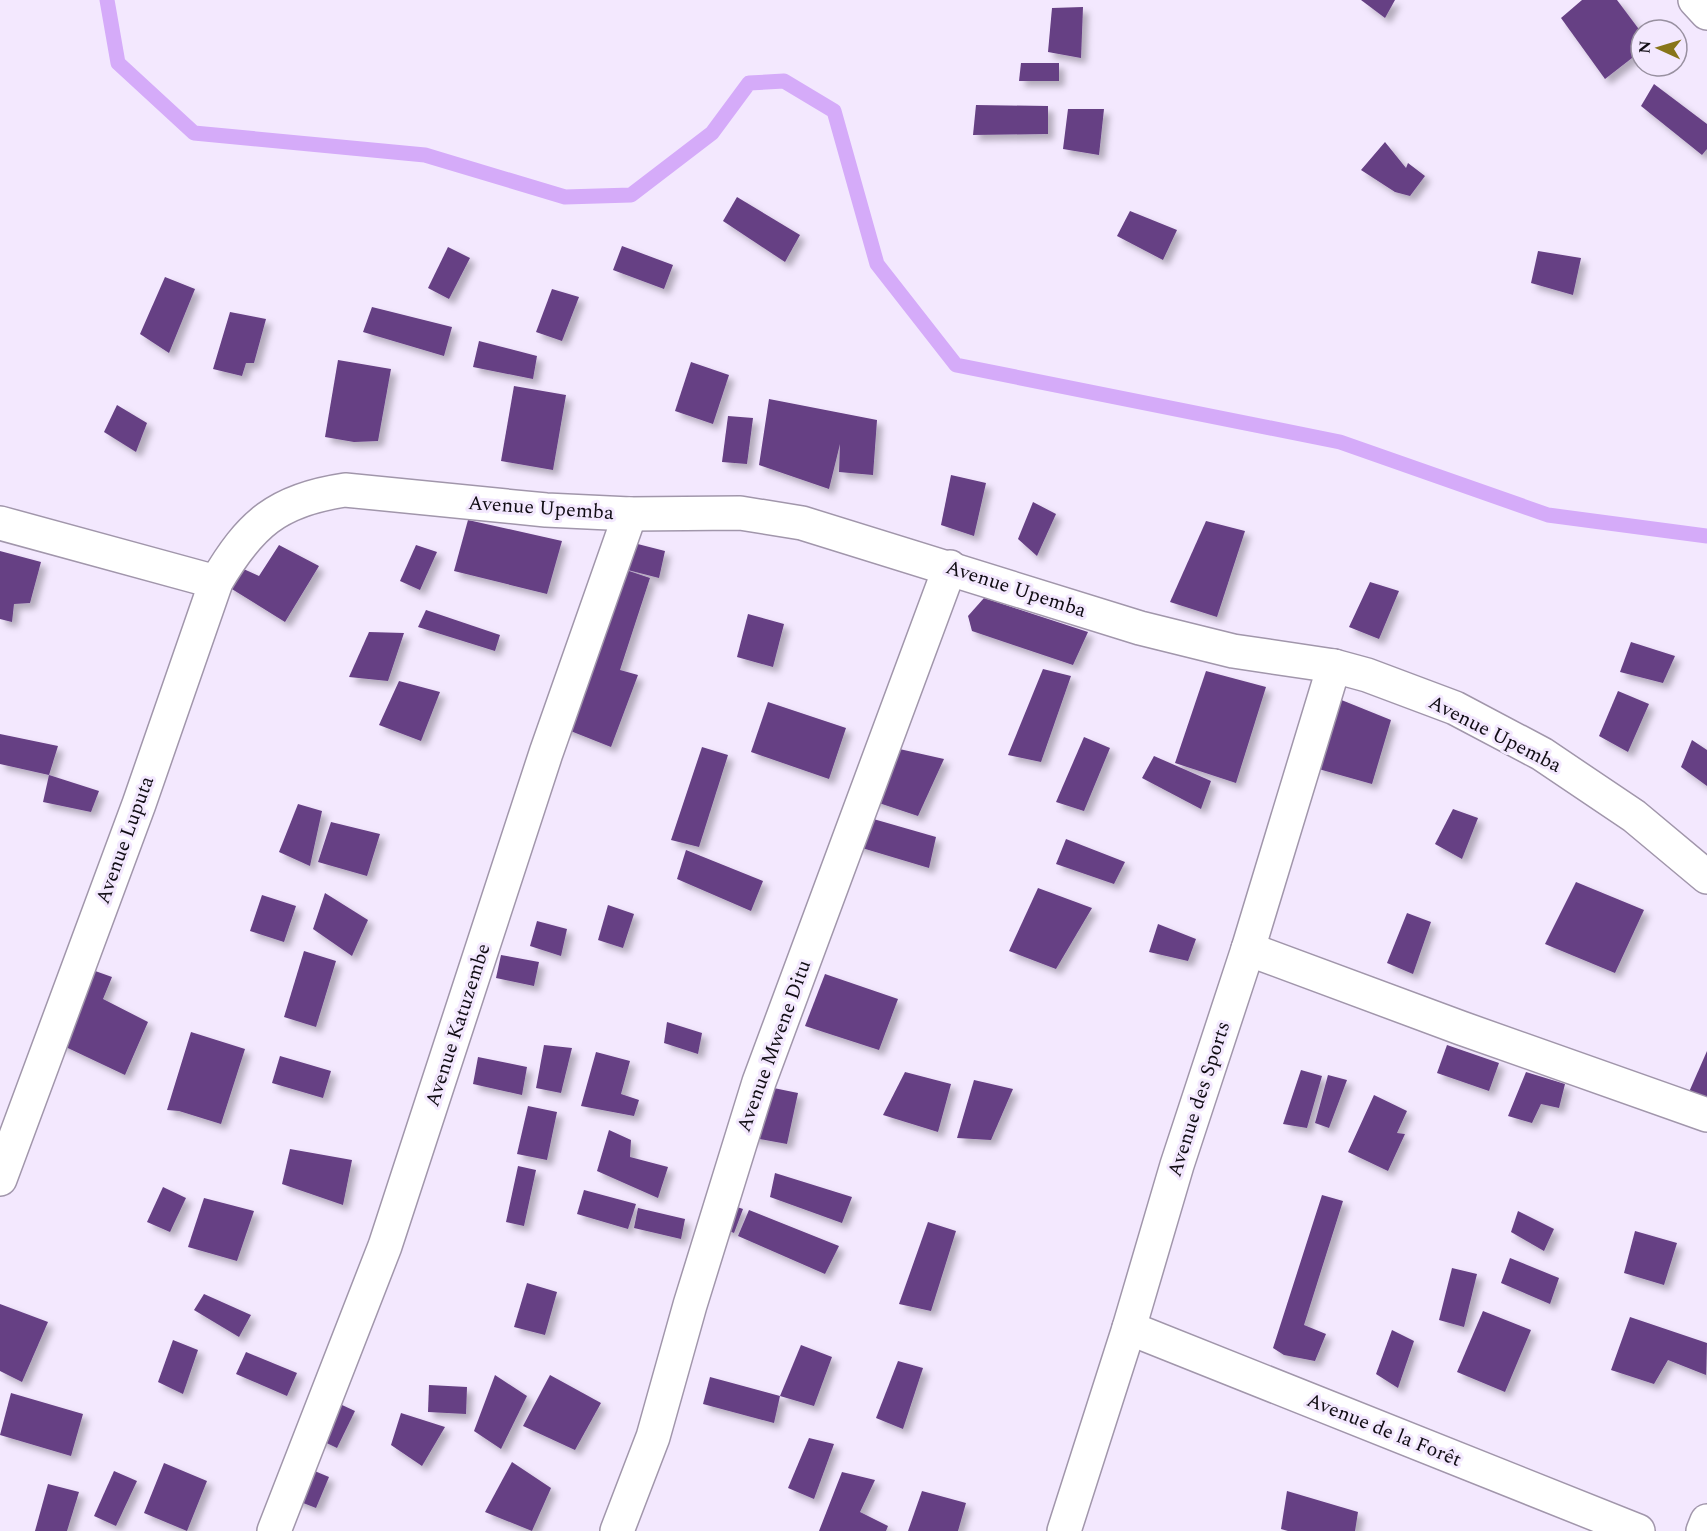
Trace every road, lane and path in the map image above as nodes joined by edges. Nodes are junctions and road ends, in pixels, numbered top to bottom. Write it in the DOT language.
graph roads {
  1 [pos="1695,0"];
  2 [pos="1707,13"];
  3 [pos="271,513"];
  4 [pos="630,514"];
  5 [pos="0,523"];
  6 [pos="950,567"];
  7 [pos="216,582"];
  8 [pos="1334,666"];
  9 [pos="1707,877"];
  10 [pos="1248,949"];
  11 [pos="1707,1115"];
  12 [pos="0,1179"];
  13 [pos="1129,1328"];
  14 [pos="1707,1521"];
  15 [pos="274,1531"];
  16 [pos="617,1531"];
  17 [pos="1064,1531"];
  18 [pos="1638,1531"];
  19 [pos="1703,1531"];
  1 -- 2 [label="street"];
  3 -- 4 [label="street, Avenue Upemba"];
  3 -- 7 [label="street, Avenue Luputa"];
  4 -- 6 [label="street, Avenue Upemba"];
  4 -- 15 [label="street, Avenue Katuzembe"];
  5 -- 7 [label="street"];
  6 -- 8 [label="street, Avenue Upemba"];
  6 -- 16 [label="street, Avenue Mwene Ditu"];
  7 -- 12 [label="street, Avenue Luputa"];
  8 -- 9 [label="street, Avenue Upemba"];
  8 -- 10 [label="street, Avenue des Sports"];
  10 -- 11 [label="street"];
  10 -- 13 [label="street, Avenue des Sports"];
  13 -- 17 [label="street, Avenue des Sports"];
  13 -- 18 [label="street, Avenue de la Forêt"];
  14 -- 19 [label="street"];
}
